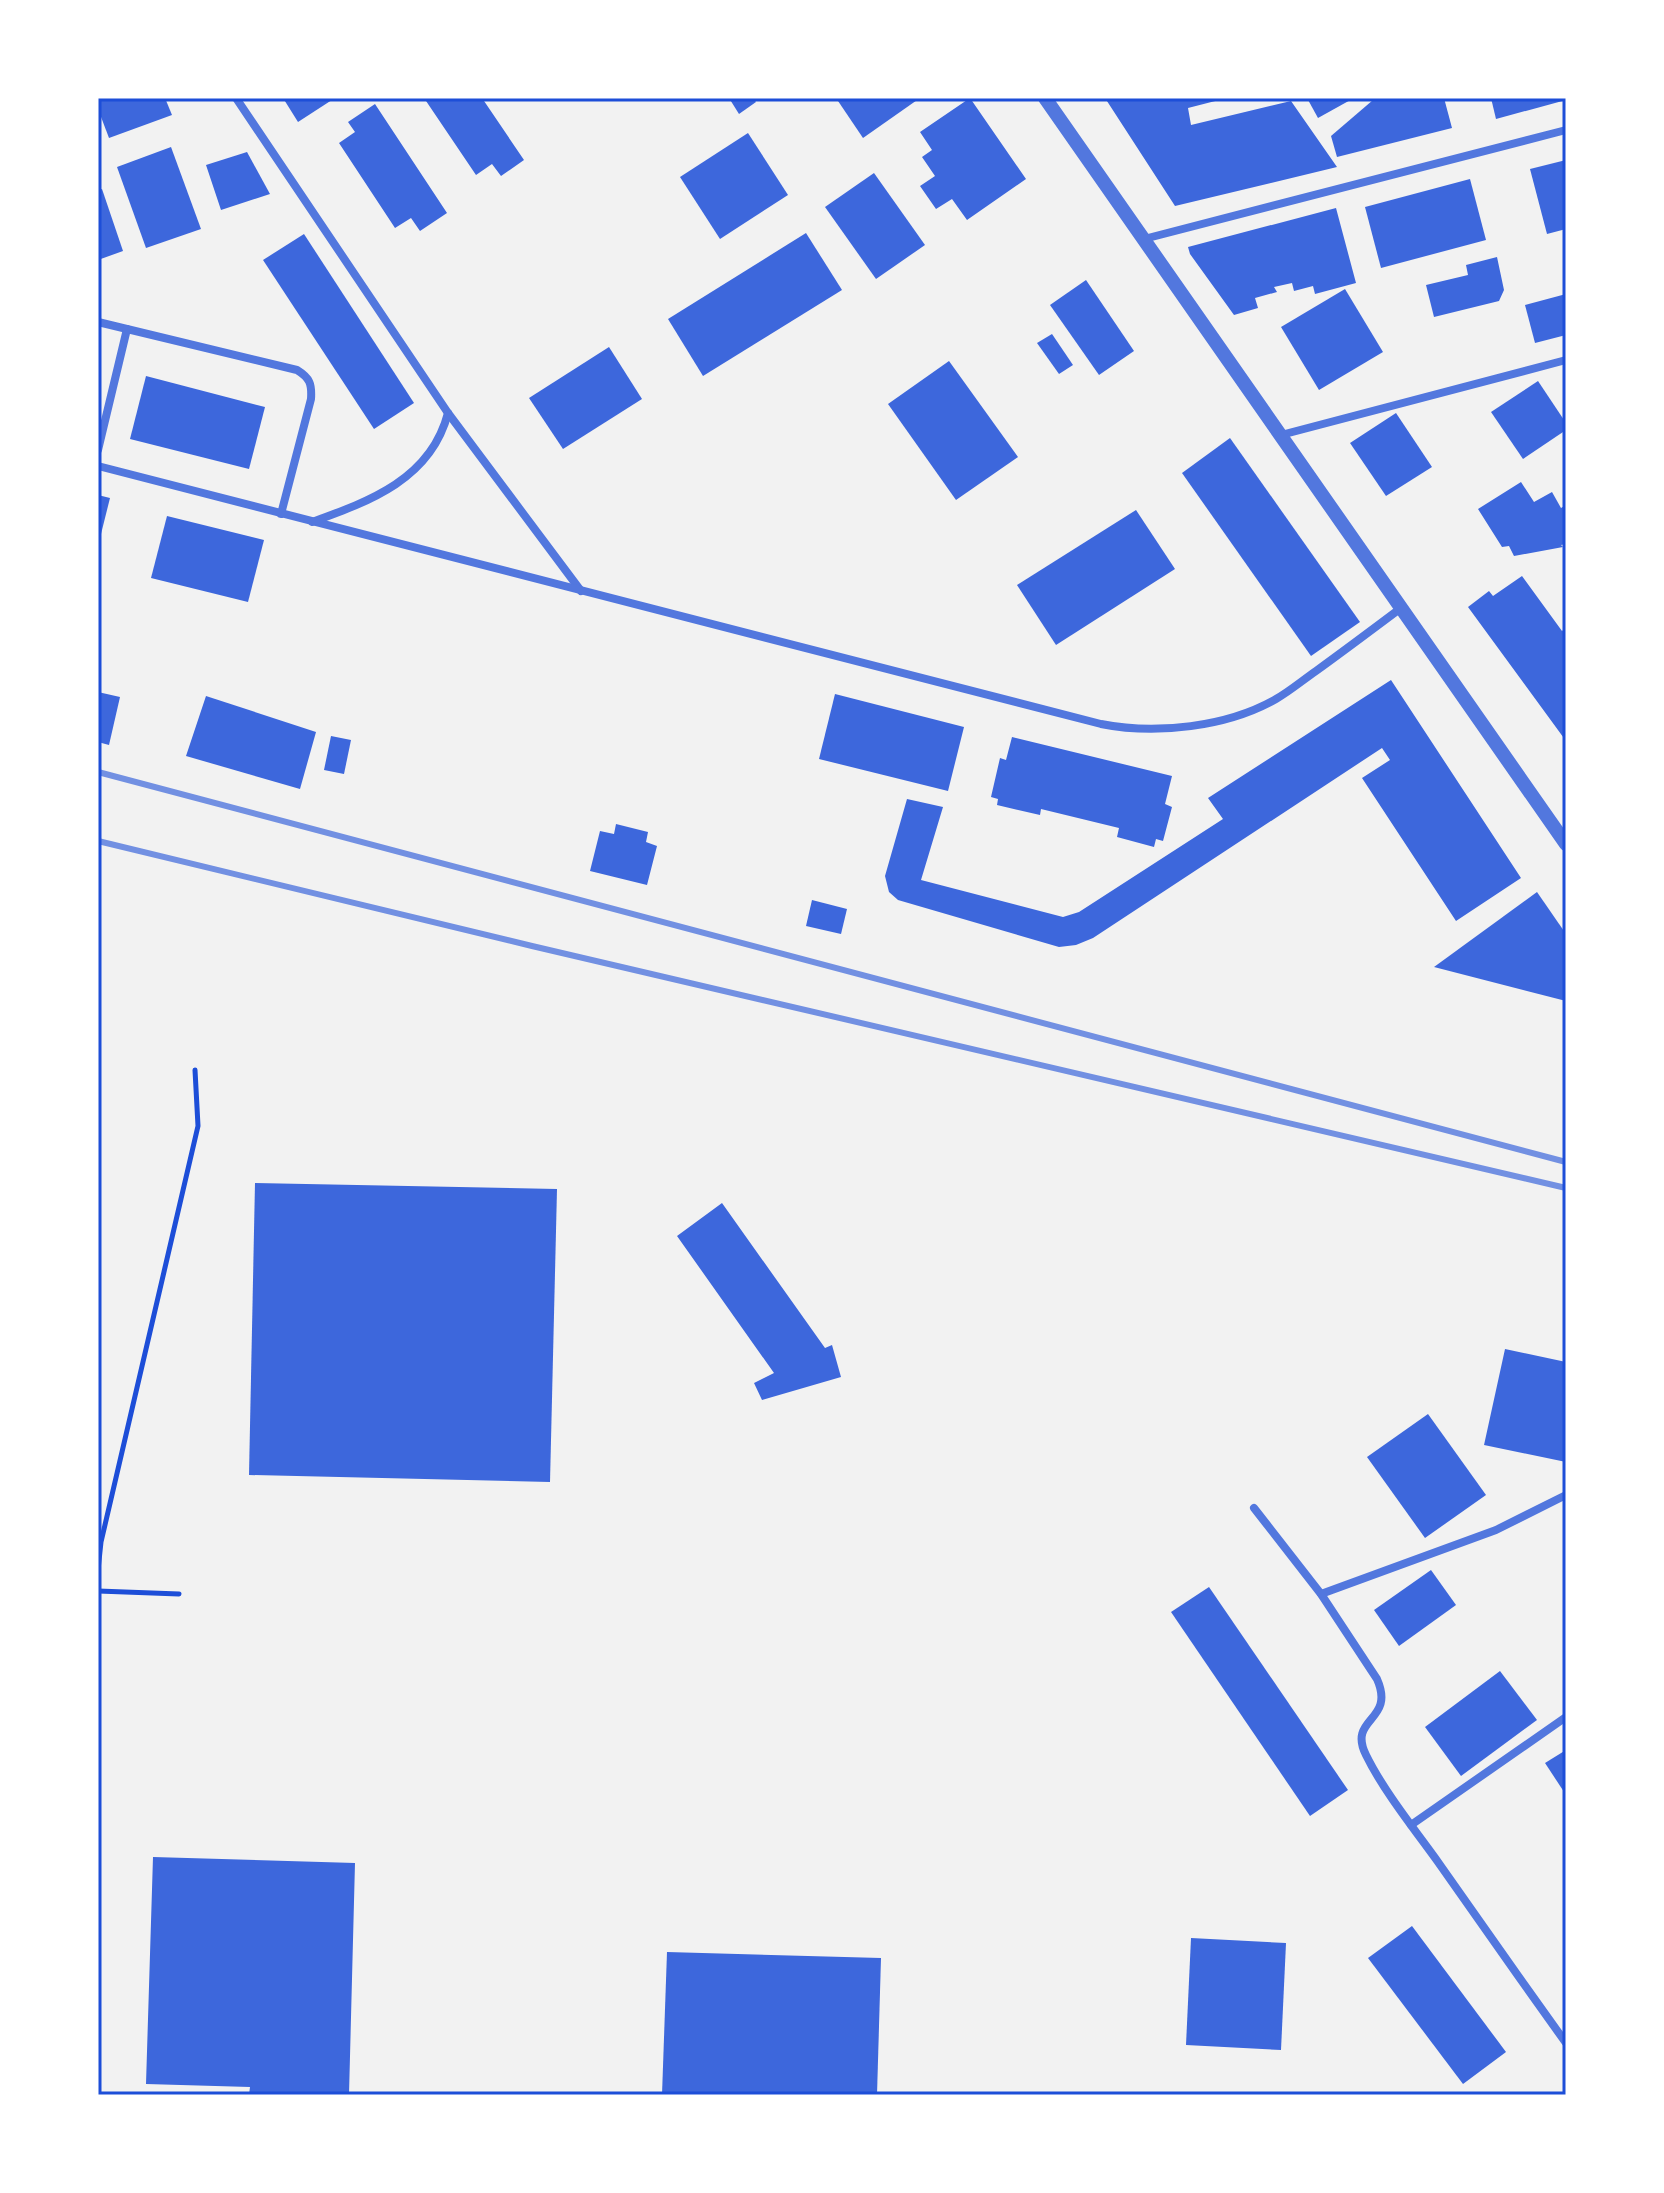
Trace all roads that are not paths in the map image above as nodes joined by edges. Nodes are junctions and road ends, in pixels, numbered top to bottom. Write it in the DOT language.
graph roads {
  1 [pos="236,98"];
  2 [pos="1045,98"];
  3 [pos="1566,130"];
  4 [pos="1144,239"];
  5 [pos="98,322"];
  6 [pos="127,329"];
  7 [pos="1566,360"];
  8 [pos="448,413"];
  9 [pos="1281,435"];
  10 [pos="98,450"];
  11 [pos="98,466"];
  12 [pos="281,514"];
  13 [pos="312,522"];
  14 [pos="581,592"];
  15 [pos="1401,608"];
  16 [pos="1566,844"];
  17 [pos="1566,1495"];
  18 [pos="1254,1508"];
  19 [pos="1321,1594"];
  20 [pos="1566,1717"];
  21 [pos="1411,1825"];
  22 [pos="1566,2043"];
  1 -- 8 [label="street"];
  2 -- 4 [label="street"];
  3 -- 4 [label="street"];
  4 -- 9 [label="street"];
  5 -- 6 [label="street"];
  6 -- 10 [label="street"];
  6 -- 12 [label="street"];
  7 -- 9 [label="street"];
  8 -- 13 [label="street"];
  8 -- 14 [label="street"];
  9 -- 15 [label="street"];
  11 -- 12 [label="street"];
  12 -- 13 [label="street"];
  13 -- 14 [label="street"];
  14 -- 15 [label="street"];
  15 -- 16 [label="street"];
  17 -- 19 [label="street"];
  18 -- 19 [label="street"];
  19 -- 21 [label="street"];
  20 -- 21 [label="street"];
  21 -- 22 [label="street"];
}
